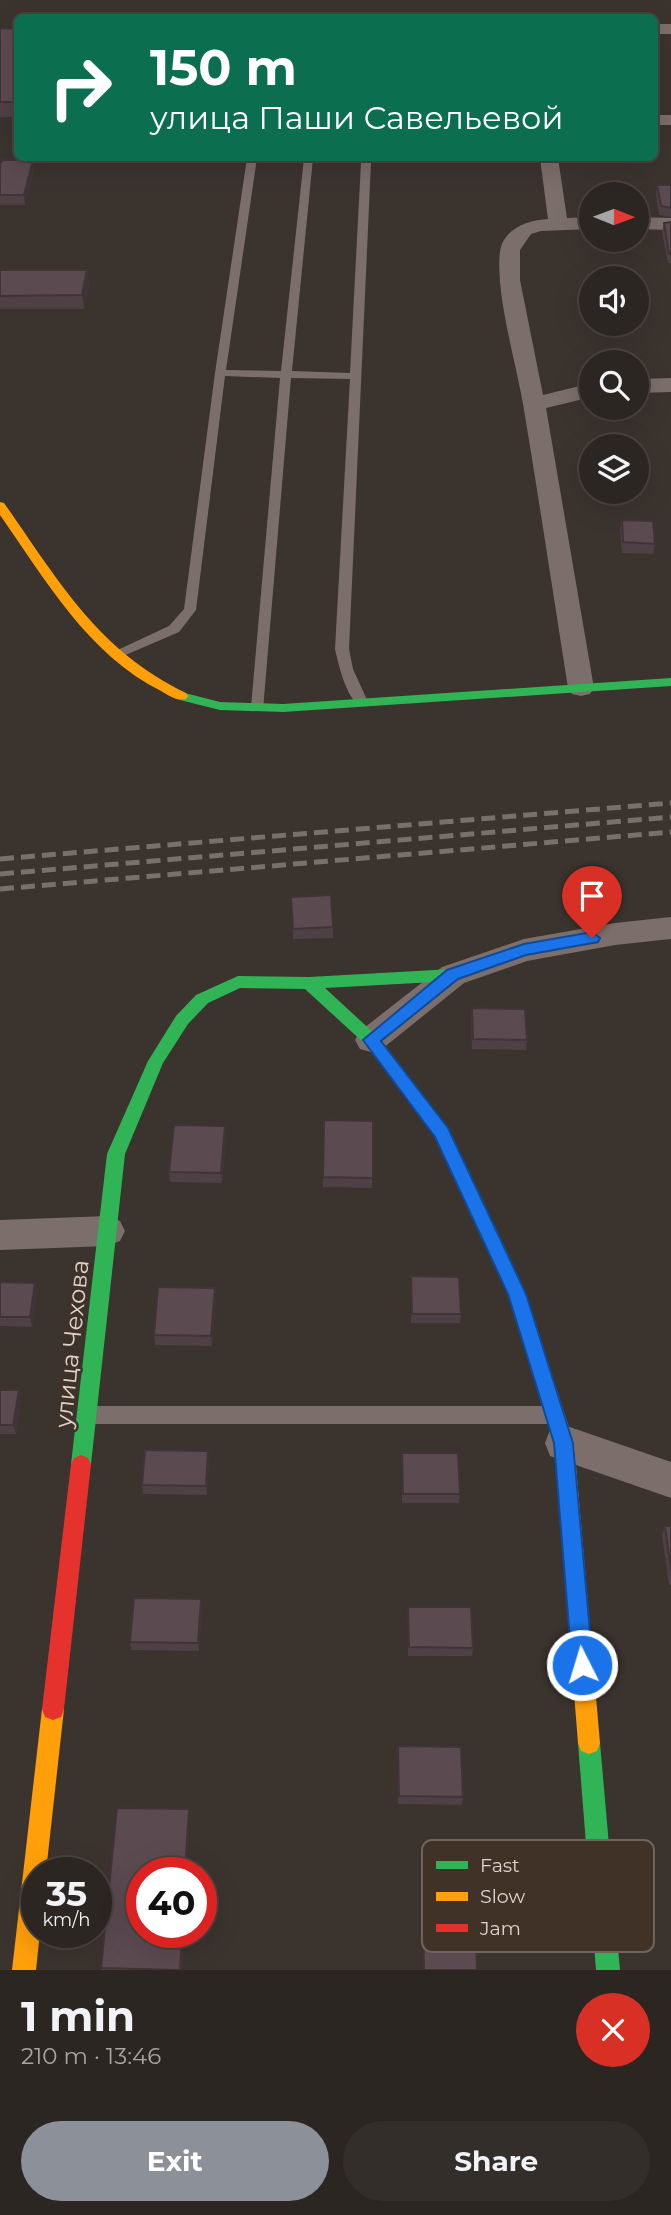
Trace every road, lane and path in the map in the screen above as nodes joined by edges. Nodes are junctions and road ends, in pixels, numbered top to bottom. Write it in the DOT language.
graph roads {
  1 [pos="252,161"];
  2 [pos="309,161"];
  3 [pos="549,161"];
  4 [pos="366,162"];
  5 [pos="558,222"];
  6 [pos="579,223"];
  7 [pos="649,223"];
  8 [pos="671,224"];
  9 [pos="220,373"];
  10 [pos="286,374"];
  11 [pos="354,376"];
  12 [pos="671,384"];
  13 [pos="649,385"];
  14 [pos="579,393"];
  15 [pos="534,404"];
  16 [pos="0,506"];
  17 [pos="116,654"];
  18 [pos="671,682"];
  19 [pos="581,688"];
  20 [pos="361,702"];
  21 [pos="258,707"];
  22 [pos="671,928"];
  23 [pos="453,975"];
  24 [pos="309,983"];
  25 [pos="371,1040"];
  26 [pos="107,1231"];
  27 [pos="0,1235"];
  28 [pos="87,1415"];
  29 [pos="559,1429"];
  30 [pos="671,1480"];
  31 [pos="596,1840"];
  32 [pos="606,1952"];
  33 [pos="24,1970"];
  34 [pos="608,1970"];
  1 -- 9 [label="lane"];
  2 -- 10 [label="lane"];
  3 -- 5 [label="street"];
  4 -- 11 [label="lane"];
  5 -- 6 [label="street"];
  5 -- 15 [label="street"];
  7 -- 8 [label="street"];
  9 -- 10 [label="lane"];
  9 -- 17 [label="lane"];
  10 -- 11 [label="lane"];
  10 -- 21 [label="lane"];
  11 -- 20 [label="lane"];
  12 -- 13 [label="street"];
  14 -- 15 [label="street"];
  15 -- 19 [label="street"];
  16 -- 17 [label="street"];
  17 -- 21 [label="street"];
  18 -- 19 [label="street"];
  19 -- 20 [label="street"];
  20 -- 21 [label="street"];
  22 -- 23 [label="street"];
  23 -- 24 [label="street, улица Чехова"];
  23 -- 25 [label="street"];
  24 -- 25 [label="street"];
  24 -- 26 [label="street, улица Чехова"];
  25 -- 29 [label="street"];
  26 -- 27 [label="street"];
  26 -- 28 [label="street, улица Чехова"];
  28 -- 29 [label="lane"];
  28 -- 33 [label="street, улица Чехова"];
  29 -- 30 [label="street"];
  29 -- 31 [label="street"];
  32 -- 34 [label="street"];
}
